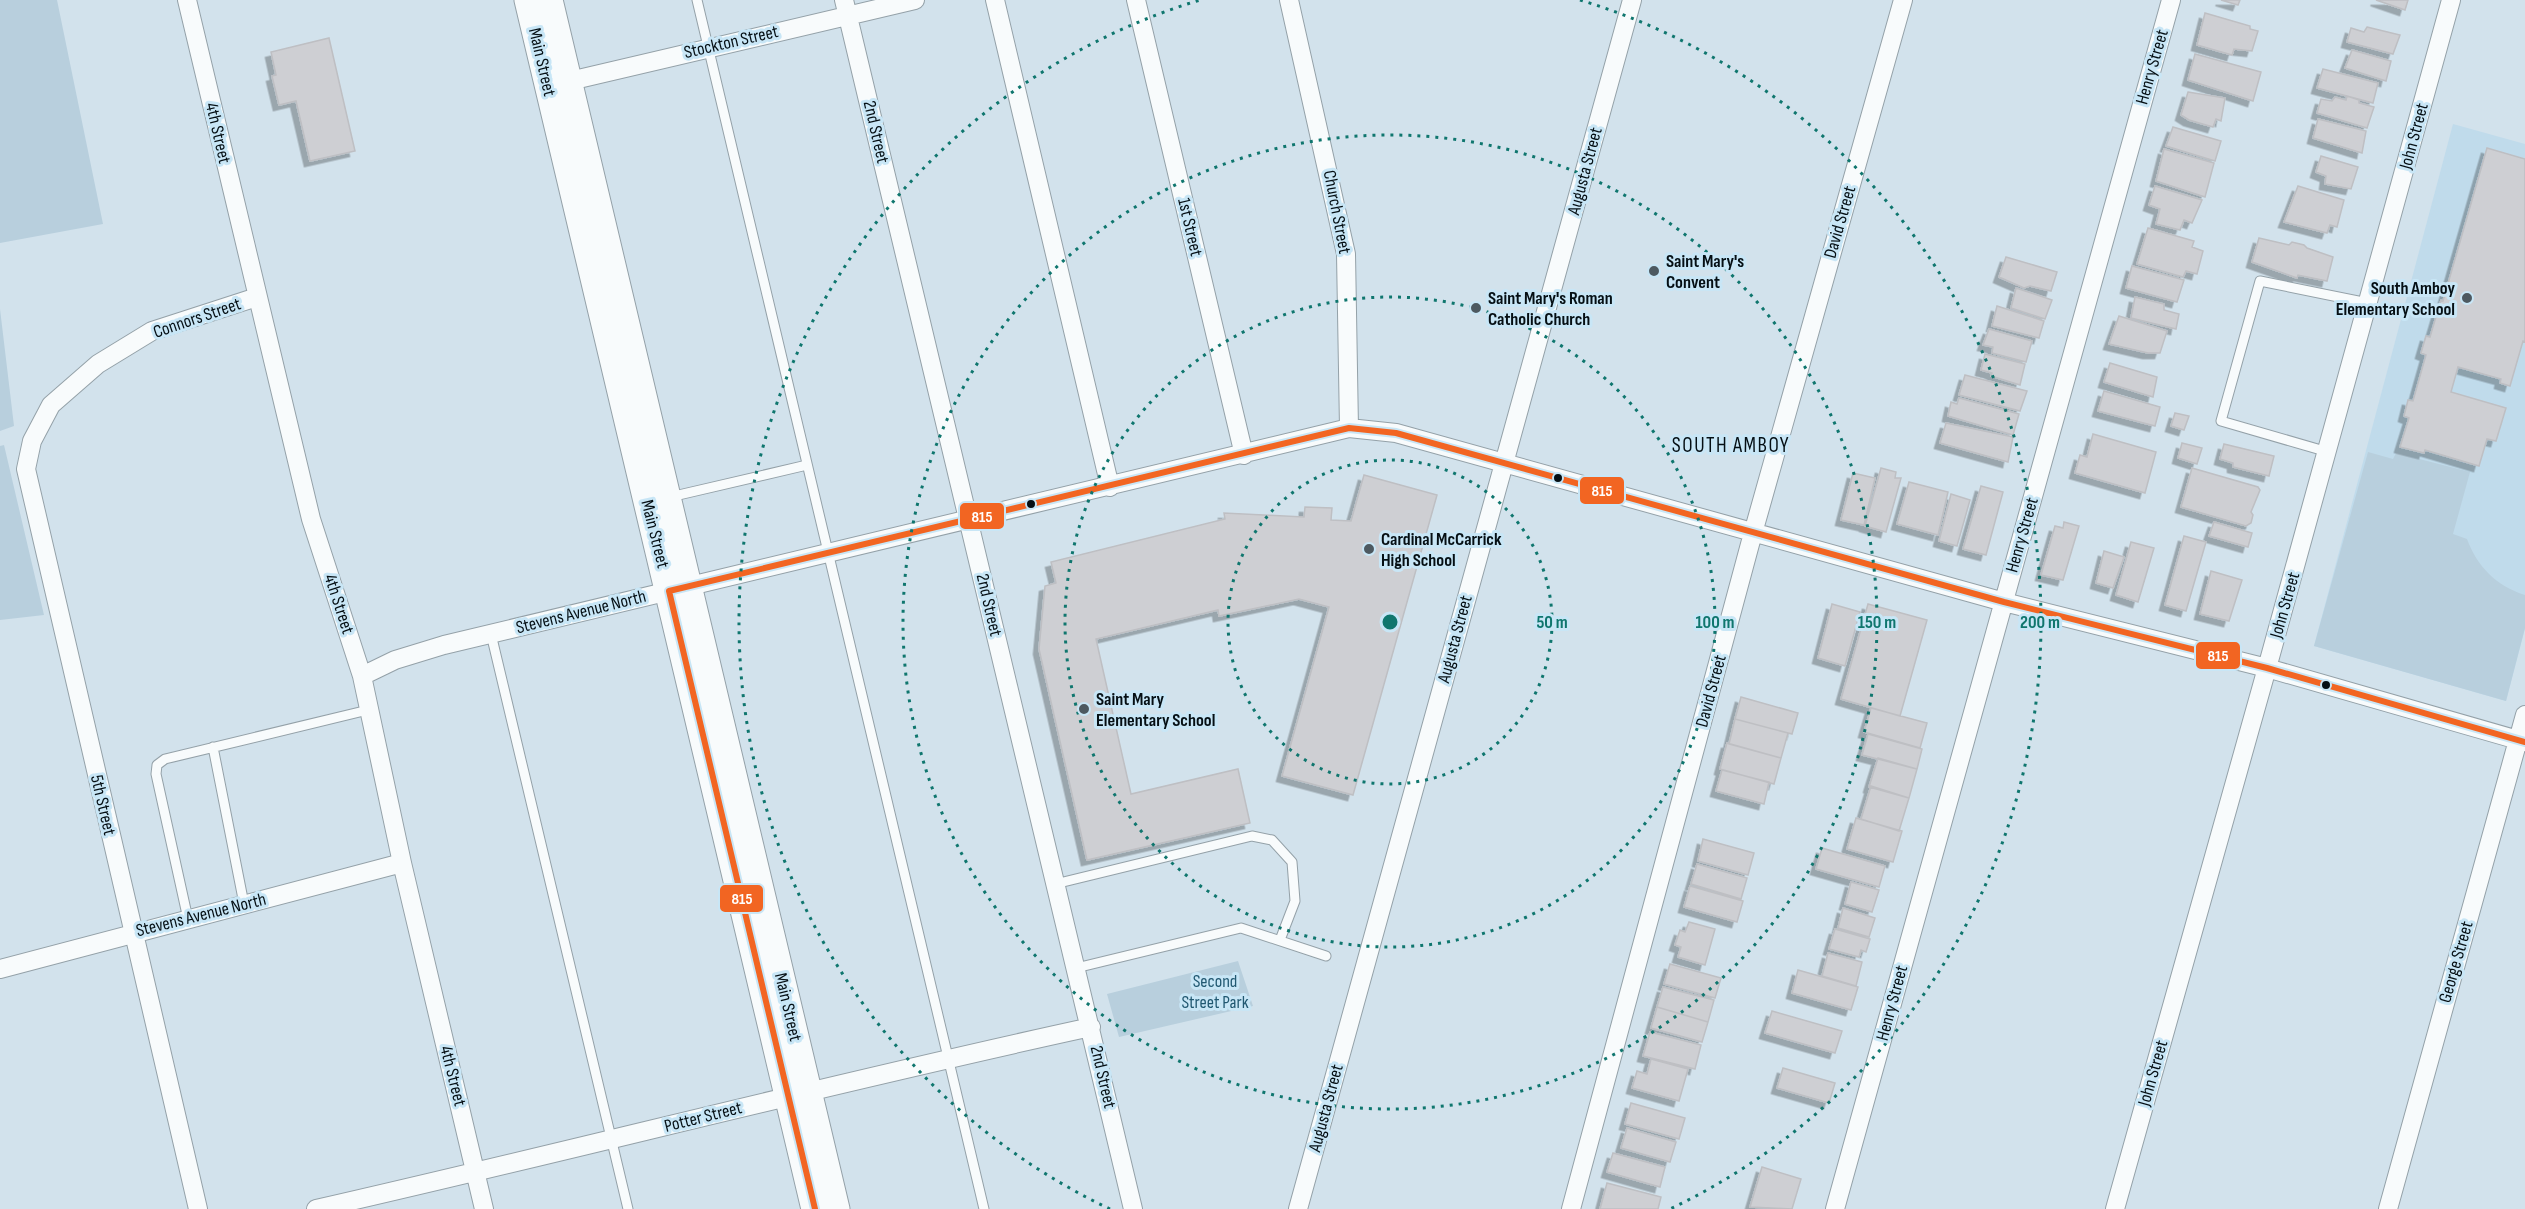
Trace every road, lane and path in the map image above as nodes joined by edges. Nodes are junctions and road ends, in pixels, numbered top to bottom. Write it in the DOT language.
graph roads {
  1 [pos="187,0"];
  2 [pos="528,0"];
  3 [pos="549,0"];
  4 [pos="697,0"];
  5 [pos="915,0"];
  6 [pos="995,0"];
  7 [pos="1136,0"];
  8 [pos="1289,0"];
  9 [pos="1632,0"];
  10 [pos="1902,0"];
  11 [pos="2171,0"];
  12 [pos="2451,0"];
  13 [pos="846,8"];
  14 [pos="709,47"];
  15 [pos="558,84"];
  16 [pos="257,297"];
  17 [pos="2368,303"];
  18 [pos="51,405"];
  19 [pos="1348,428"];
  20 [pos="2328,452"];
  21 [pos="1244,455"];
  22 [pos="1504,463"];
  23 [pos="807,465"];
  24 [pos="1110,487"];
  25 [pos="667,497"];
  26 [pos="969,520"];
  27 [pos="1753,533"];
  28 [pos="828,554"];
  29 [pos="678,589"];
  30 [pos="2004,602"];
  31 [pos="491,634"];
  32 [pos="2268,668"];
  33 [pos="362,676"];
  34 [pos="368,710"];
  35 [pos="2525,715"];
  36 [pos="2522,741"];
  37 [pos="213,747"];
  38 [pos="402,863"];
  39 [pos="1055,884"];
  40 [pos="244,904"];
  41 [pos="188,919"];
  42 [pos="132,932"];
  43 [pos="1280,940"];
  44 [pos="1326,956"];
  45 [pos="1076,968"];
  46 [pos="0,969"];
  47 [pos="1091,1027"];
  48 [pos="947,1058"];
  49 [pos="798,1093"];
  50 [pos="612,1140"];
  51 [pos="476,1173"];
  52 [pos="198,1209"];
  53 [pos="316,1209"];
  54 [pos="484,1209"];
  55 [pos="628,1209"];
  56 [pos="815,1209"];
  57 [pos="836,1209"];
  58 [pos="984,1209"];
  59 [pos="1133,1209"];
  60 [pos="1298,1209"];
  61 [pos="1571,1209"];
  62 [pos="1835,1209"];
  63 [pos="2115,1209"];
  64 [pos="2388,1209"];
  1 -- 16 [label="street, 4th Street"];
  2 -- 15 [label="main road, Main Street"];
  3 -- 15 [label="main road, Main Street"];
  4 -- 14 [label="lane"];
  5 -- 13 [label="street, Stockton Street"];
  6 -- 24 [label="street"];
  7 -- 21 [label="street, 1st Street"];
  8 -- 19 [label="street, Church Street"];
  9 -- 22 [label="street, Augusta Street"];
  10 -- 27 [label="street, David Street"];
  11 -- 30 [label="street, Henry Street"];
  12 -- 17 [label="street, John Street"];
  13 -- 14 [label="street, Stockton Street"];
  13 -- 26 [label="street, 2nd Street"];
  14 -- 15 [label="street, Stockton Street"];
  14 -- 23 [label="lane"];
  15 -- 25 [label="main road, Main Street"];
  15 -- 29 [label="main road, Main Street"];
  16 -- 18 [label="street, Connors Street"];
  16 -- 33 [label="street, 4th Street"];
  17 -- 20 [label="street, John Street"];
  17 -- 20 [label="lane"];
  18 -- 42 [label="street, 5th Street"];
  19 -- 21 [label="street, Stevens Avenue North"];
  19 -- 22 [label="street, Stevens Avenue North"];
  20 -- 32 [label="street, John Street"];
  21 -- 24 [label="street, Stevens Avenue North"];
  22 -- 27 [label="street, Stevens Avenue North"];
  22 -- 60 [label="street, Augusta Street"];
  23 -- 25 [label="lane"];
  23 -- 28 [label="lane"];
  24 -- 26 [label="street, Stevens Avenue North"];
  25 -- 29 [label="main road, Main Street"];
  26 -- 28 [label="street, Stevens Avenue North"];
  26 -- 39 [label="street, 2nd Street"];
  27 -- 30 [label="street, Stevens Avenue North"];
  27 -- 61 [label="street, David Street"];
  28 -- 29 [label="street, Stevens Avenue North"];
  28 -- 48 [label="lane"];
  29 -- 31 [label="street, Stevens Avenue North"];
  29 -- 49 [label="main road, Main Street"];
  30 -- 32 [label="street, Stevens Avenue North"];
  30 -- 62 [label="street, Henry Street"];
  31 -- 33 [label="street, Stevens Avenue North"];
  31 -- 50 [label="lane"];
  32 -- 36 [label="street, Stevens Avenue North"];
  32 -- 63 [label="street, John Street"];
  33 -- 34 [label="street, 4th Street"];
  34 -- 37 [label="lane"];
  34 -- 38 [label="street, 4th Street"];
  35 -- 36 [label="street, George Street"];
  36 -- 64 [label="street, George Street"];
  37 -- 40 [label="lane"];
  37 -- 41 [label="lane"];
  38 -- 40 [label="street, Stevens Avenue North"];
  38 -- 51 [label="street, 4th Street"];
  39 -- 43 [label="lane"];
  39 -- 45 [label="street, 2nd Street"];
  40 -- 41 [label="street, Stevens Avenue North"];
  41 -- 42 [label="street, Stevens Avenue North"];
  42 -- 46 [label="street, Stevens Avenue North"];
  42 -- 52 [label="street, 5th Street"];
  43 -- 44 [label="lane"];
  43 -- 45 [label="lane"];
  45 -- 47 [label="street, 2nd Street"];
  47 -- 48 [label="street, Potter Street"];
  47 -- 59 [label="street, 2nd Street"];
  48 -- 49 [label="street, Potter Street"];
  48 -- 58 [label="lane"];
  49 -- 50 [label="street, Potter Street"];
  49 -- 56 [label="main road, Main Street"];
  49 -- 57 [label="main road, Main Street"];
  50 -- 51 [label="street, Potter Street"];
  50 -- 55 [label="lane"];
  51 -- 53 [label="street, Potter Street"];
  51 -- 54 [label="street, 4th Street"];
}
